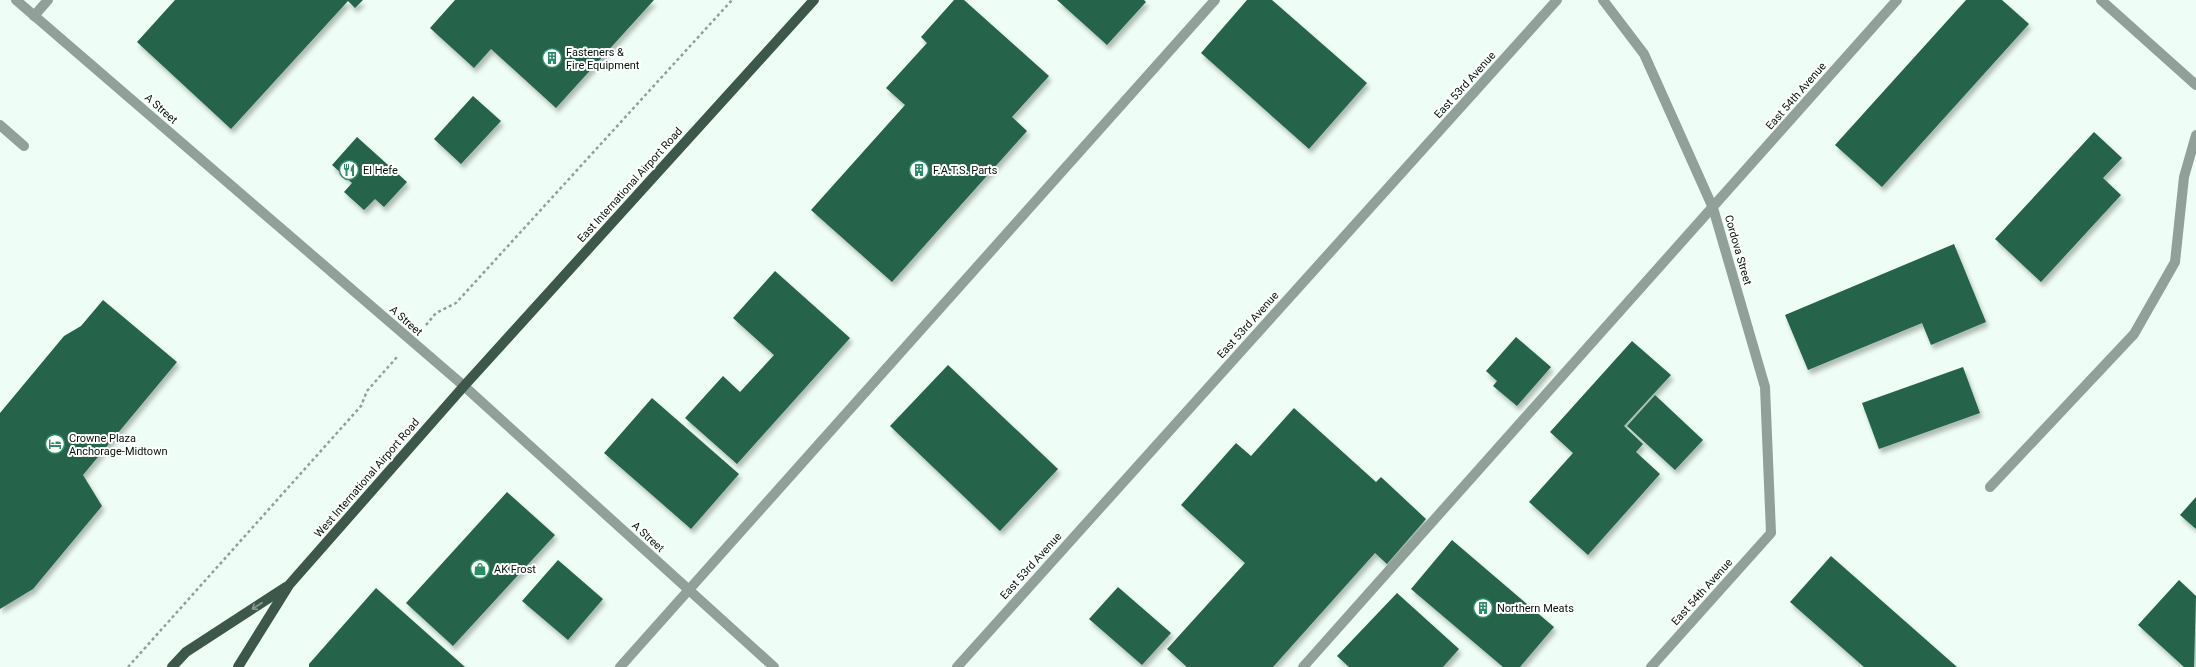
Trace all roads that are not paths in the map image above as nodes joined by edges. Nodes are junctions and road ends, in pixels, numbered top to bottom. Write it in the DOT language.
graph roads {
  1 [pos="16,0"];
  2 [pos="48,0"];
  3 [pos="814,0"];
  4 [pos="1215,0"];
  5 [pos="1557,0"];
  6 [pos="1602,0"];
  7 [pos="1897,0"];
  8 [pos="2101,0"];
  9 [pos="34,16"];
  10 [pos="2196,86"];
  11 [pos="0,125"];
  12 [pos="2196,135"];
  13 [pos="24,146"];
  14 [pos="1713,208"];
  15 [pos="464,386"];
  16 [pos="1990,487"];
  17 [pos="1771,533"];
  18 [pos="289,585"];
  19 [pos="689,590"];
  20 [pos="172,667"];
  21 [pos="238,667"];
  22 [pos="620,667"];
  23 [pos="774,667"];
  24 [pos="957,667"];
  25 [pos="1303,667"];
  26 [pos="1651,667"];
  1 -- 9 [label="street, A Street"];
  2 -- 9 [label="street"];
  3 -- 15 [label="main road, East International Airport Road"];
  4 -- 19 [label="street"];
  5 -- 24 [label="street, East 53rd Avenue"];
  6 -- 14 [label="street, Cordova Street"];
  7 -- 14 [label="street, East 54th Avenue"];
  8 -- 10 [label="street"];
  9 -- 15 [label="street, A Street"];
  11 -- 13 [label="street"];
  12 -- 16 [label="street"];
  14 -- 17 [label="street, Cordova Street"];
  14 -- 25 [label="street, East 54th Avenue"];
  15 -- 18 [label="main road, West International Airport Road"];
  15 -- 19 [label="street, A Street"];
  17 -- 26 [label="street, East 54th Avenue"];
  18 -- 20 [label="main road, West International Airport Road, one-way"];
  18 -- 21 [label="main road, West International Airport Road"];
  19 -- 22 [label="street"];
  19 -- 23 [label="street, A Street"];
}
